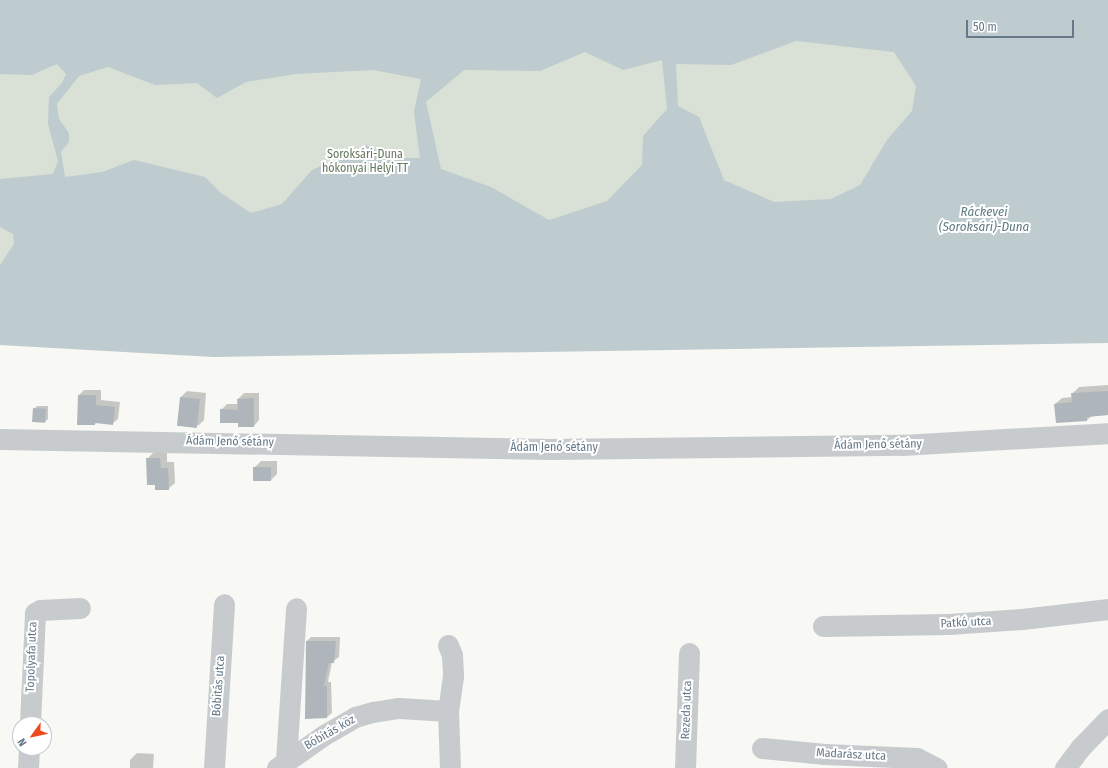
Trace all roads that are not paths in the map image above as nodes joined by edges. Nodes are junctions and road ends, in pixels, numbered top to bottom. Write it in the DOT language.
graph roads {
  1 [pos="1108,433"];
  2 [pos="0,439"];
  3 [pos="224,604"];
  4 [pos="80,608"];
  5 [pos="296,608"];
  6 [pos="1108,609"];
  7 [pos="823,626"];
  8 [pos="448,645"];
  9 [pos="689,653"];
  10 [pos="448,711"];
  11 [pos="30,716"];
  12 [pos="1108,719"];
  13 [pos="762,748"];
  14 [pos="29,756"];
  15 [pos="825,761"];
  16 [pos="281,764"];
  17 [pos="28,768"];
  18 [pos="214,768"];
  19 [pos="450,768"];
  20 [pos="685,768"];
  21 [pos="936,768"];
  22 [pos="1065,768"];
  1 -- 2 [label="street, Ádám Jenő sétány"];
  3 -- 18 [label="street, Bóbitás utca"];
  4 -- 11 [label="street, Topolyafa utca"];
  5 -- 16 [label="street, Bóbitás köz"];
  6 -- 7 [label="street, Patkó utca"];
  8 -- 10 [label="street"];
  9 -- 20 [label="street, Rezeda utca"];
  10 -- 16 [label="street, Bóbitás köz"];
  10 -- 19 [label="street"];
  12 -- 22 [label="street"];
  13 -- 15 [label="street, Madarász utca"];
  14 -- 17 [label="street"];
  15 -- 21 [label="street, Madarász utca"];
}
